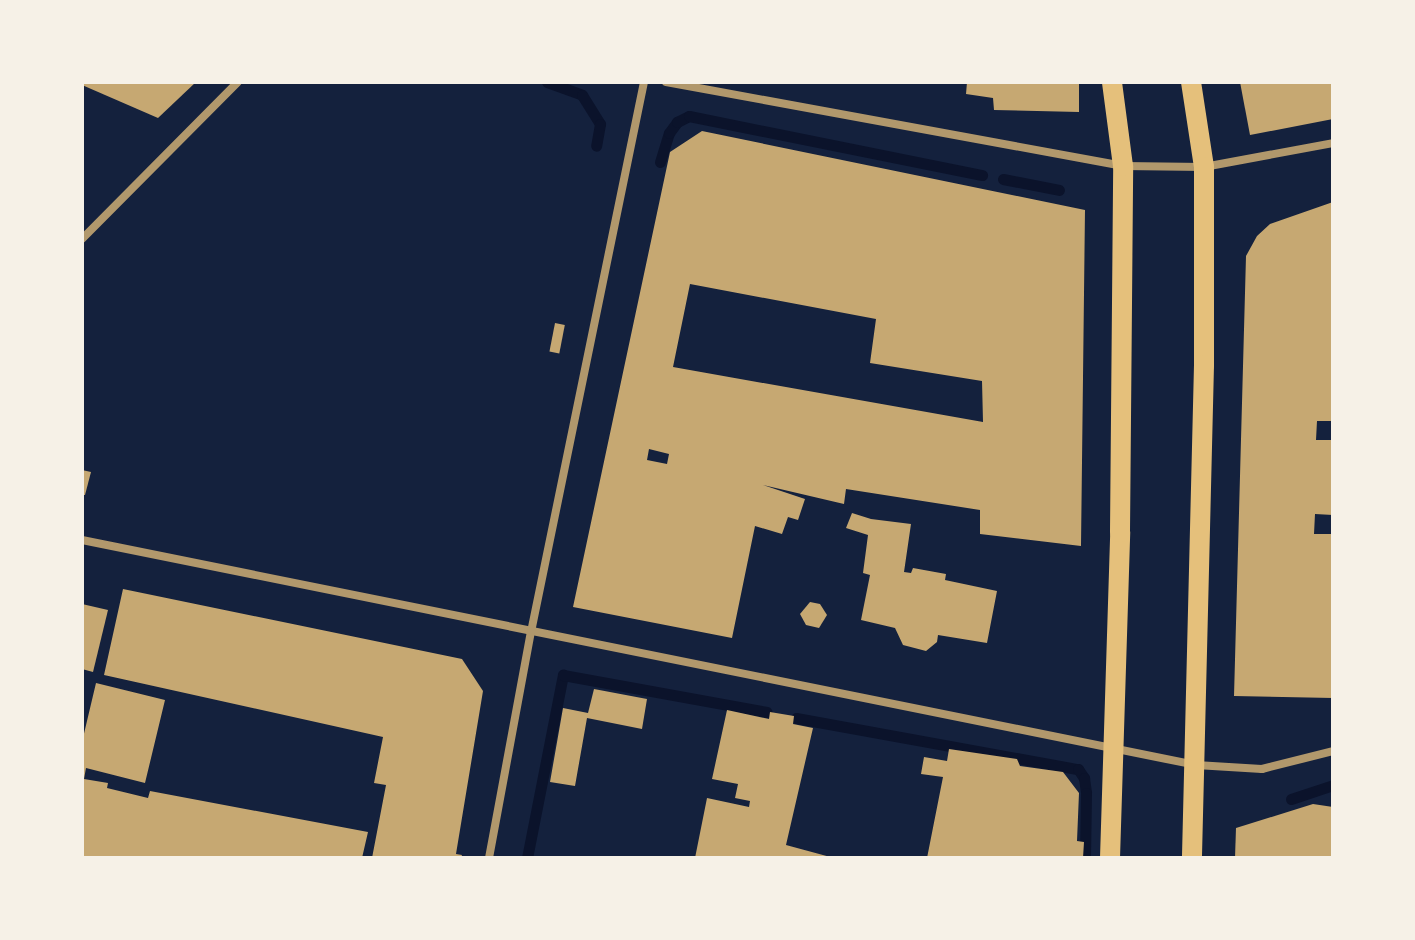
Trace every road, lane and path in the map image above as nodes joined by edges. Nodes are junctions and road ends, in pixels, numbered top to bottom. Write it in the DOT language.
graph roads {
  1 [pos="238,82"];
  2 [pos="644,82"];
  3 [pos="666,82"];
  4 [pos="1112,82"];
  5 [pos="1191,82"];
  6 [pos="1333,143"];
  7 [pos="1123,166"];
  8 [pos="1204,167"];
  9 [pos="82,239"];
  10 [pos="82,540"];
  11 [pos="531,632"];
  12 [pos="1112,748"];
  13 [pos="1333,751"];
  14 [pos="1196,765"];
  15 [pos="489,858"];
  16 [pos="1110,858"];
  17 [pos="1192,858"];
  1 -- 9 [label="street"];
  2 -- 11 [label="street"];
  3 -- 7 [label="street"];
  4 -- 7 [label="main road"];
  5 -- 8 [label="main road"];
  6 -- 8 [label="street"];
  7 -- 8 [label="street"];
  7 -- 12 [label="main road"];
  8 -- 14 [label="main road"];
  10 -- 11 [label="street"];
  11 -- 12 [label="street"];
  11 -- 15 [label="street"];
  12 -- 14 [label="street"];
  12 -- 16 [label="main road"];
  13 -- 14 [label="street"];
  14 -- 17 [label="main road"];
}
